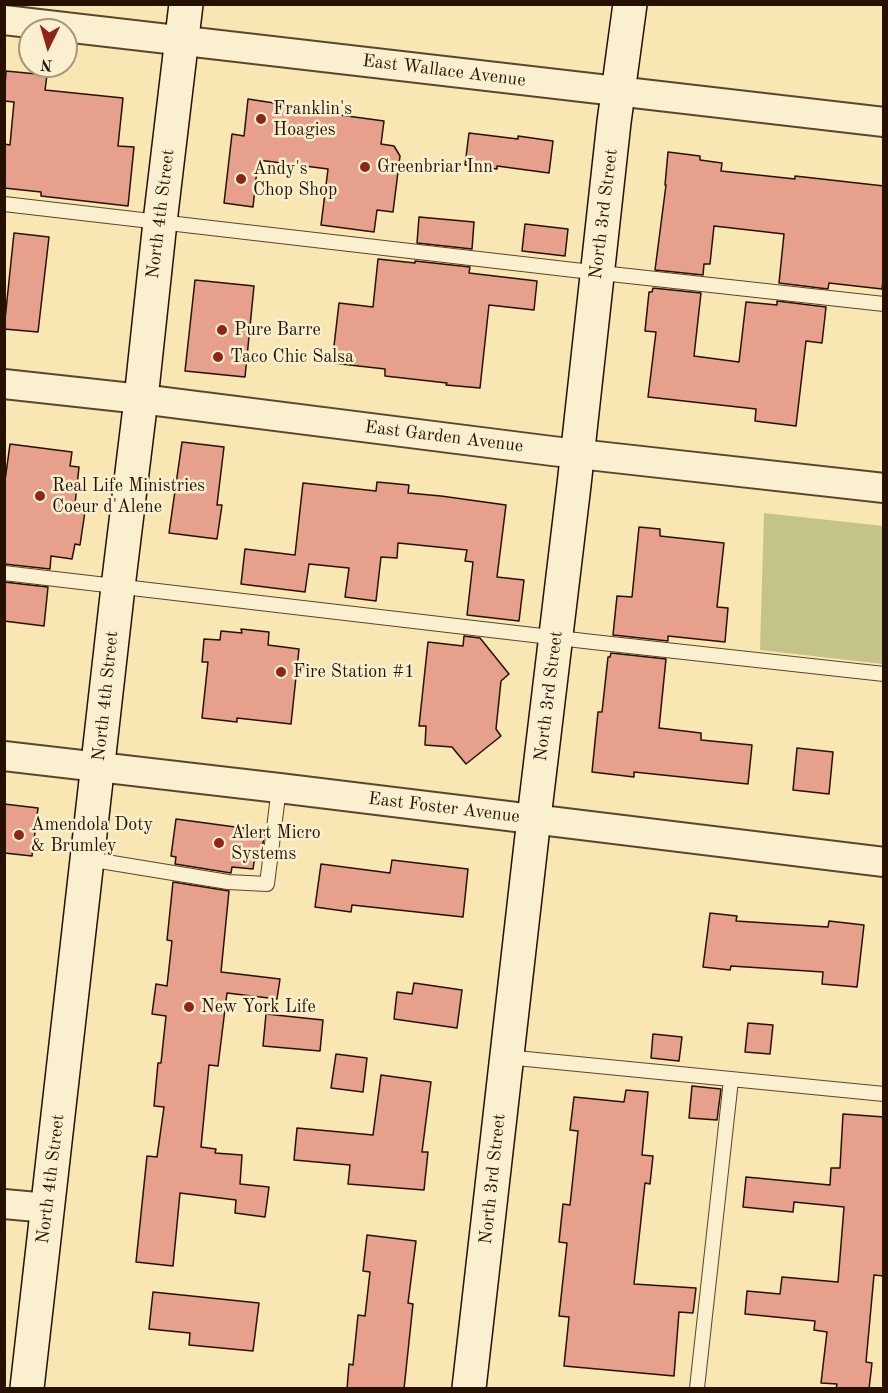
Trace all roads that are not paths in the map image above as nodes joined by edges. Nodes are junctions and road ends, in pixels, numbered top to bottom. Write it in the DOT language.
graph roads {
  1 [pos="186,4"];
  2 [pos="630,4"];
  3 [pos="4,20"];
  4 [pos="182,39"];
  5 [pos="618,92"];
  6 [pos="884,122"];
  7 [pos="4,204"];
  8 [pos="159,222"];
  9 [pos="597,272"];
  10 [pos="884,304"];
  11 [pos="4,384"];
  12 [pos="141,399"];
  13 [pos="577,453"];
  14 [pos="884,488"];
  15 [pos="4,573"];
  16 [pos="118,587"];
  17 [pos="555,637"];
  18 [pos="884,674"];
  19 [pos="4,756"];
  20 [pos="98,766"];
  21 [pos="279,788"];
  22 [pos="534,819"];
  23 [pos="88,860"];
  24 [pos="884,862"];
  25 [pos="506,1057"];
  26 [pos="731,1080"];
  27 [pos="884,1094"];
  28 [pos="4,1204"];
  29 [pos="48,1208"];
  30 [pos="27,1389"];
  31 [pos="470,1389"];
  32 [pos="697,1389"];
  1 -- 4 [label="main road, North 4th Street"];
  2 -- 5 [label="main road, North 3rd Street"];
  3 -- 4 [label="street, East Wallace Avenue"];
  4 -- 5 [label="street, East Wallace Avenue"];
  4 -- 8 [label="main road, North 4th Street"];
  5 -- 6 [label="street, East Wallace Avenue"];
  5 -- 9 [label="main road, North 3rd Street"];
  7 -- 8 [label="lane"];
  8 -- 9 [label="lane"];
  8 -- 12 [label="main road, North 4th Street"];
  9 -- 10 [label="lane"];
  9 -- 13 [label="main road, North 3rd Street"];
  11 -- 12 [label="street, East Garden Avenue"];
  12 -- 13 [label="street, East Garden Avenue"];
  12 -- 16 [label="main road, North 4th Street"];
  13 -- 14 [label="street, East Garden Avenue"];
  13 -- 17 [label="main road, North 3rd Street"];
  15 -- 16 [label="lane"];
  16 -- 17 [label="lane"];
  16 -- 20 [label="main road, North 4th Street"];
  17 -- 18 [label="lane"];
  17 -- 22 [label="main road, North 3rd Street"];
  19 -- 20 [label="street, East Foster Avenue"];
  20 -- 21 [label="street, East Foster Avenue"];
  20 -- 23 [label="main road, North 4th Street"];
  21 -- 22 [label="street, East Foster Avenue"];
  21 -- 23 [label="lane"];
  22 -- 24 [label="street, East Foster Avenue"];
  22 -- 25 [label="main road, North 3rd Street"];
  23 -- 29 [label="main road, North 4th Street"];
  25 -- 26 [label="lane"];
  25 -- 31 [label="main road, North 3rd Street"];
  26 -- 27 [label="lane"];
  26 -- 32 [label="lane"];
  28 -- 29 [label="street"];
  29 -- 30 [label="main road, North 4th Street"];
}
